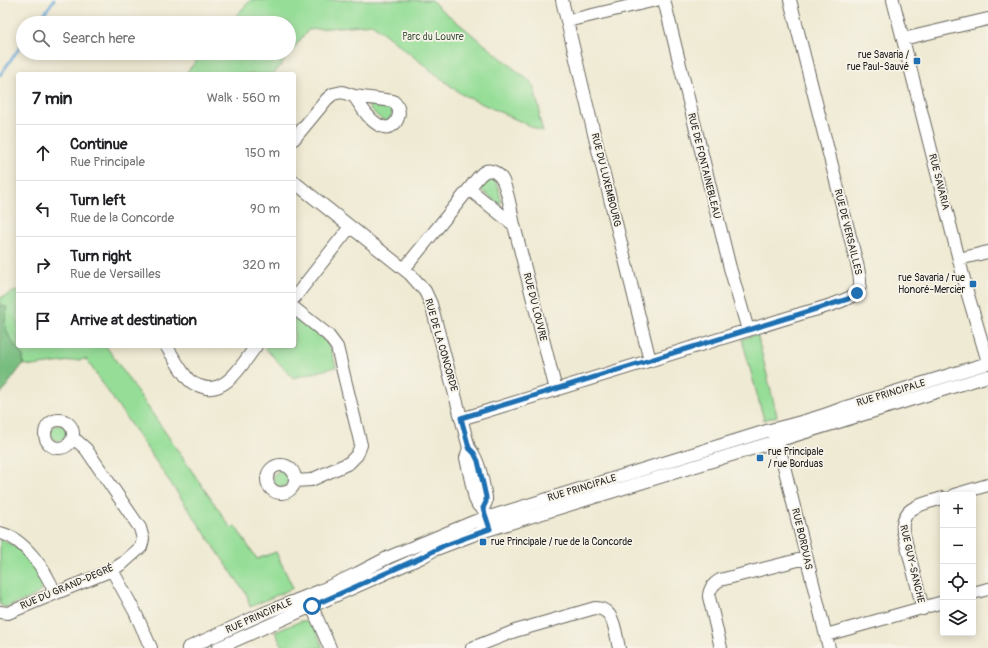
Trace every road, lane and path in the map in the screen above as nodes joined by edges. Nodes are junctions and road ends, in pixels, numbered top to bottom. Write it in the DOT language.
graph roads {
  1 [pos="562,0"];
  2 [pos="656,0"];
  3 [pos="664,0"];
  4 [pos="790,0"];
  5 [pos="893,0"];
  6 [pos="988,19"];
  7 [pos="568,21"];
  8 [pos="903,39"];
  9 [pos="354,96"];
  10 [pos="296,137"];
  11 [pos="296,184"];
  12 [pos="469,189"];
  13 [pos="514,225"];
  14 [pos="350,227"];
  15 [pos="988,252"];
  16 [pos="959,259"];
  17 [pos="404,269"];
  18 [pos="296,295"];
  19 [pos="296,310"];
  20 [pos="748,330"];
  21 [pos="167,348"];
  22 [pos="254,348"];
  23 [pos="650,361"];
  24 [pos="988,362"];
  25 [pos="988,376"];
  26 [pos="556,390"];
  27 [pos="461,418"];
  28 [pos="774,429"];
  29 [pos="72,439"];
  30 [pos="778,442"];
  31 [pos="295,482"];
  32 [pos="988,485"];
  33 [pos="964,492"];
  34 [pos="940,499"];
  35 [pos="485,513"];
  36 [pos="490,529"];
  37 [pos="0,533"];
  38 [pos="806,558"];
  39 [pos="112,570"];
  40 [pos="988,589"];
  41 [pos="976,592"];
  42 [pos="55,593"];
  43 [pos="310,601"];
  44 [pos="940,603"];
  45 [pos="923,609"];
  46 [pos="0,612"];
  47 [pos="826,635"];
  48 [pos="150,648"];
  49 [pos="188,648"];
  50 [pos="218,648"];
  51 [pos="330,648"];
  52 [pos="472,648"];
  53 [pos="619,648"];
  54 [pos="721,648"];
  55 [pos="829,648"];
  1 -- 7 [label="street, RUE DU LUXEMBOURG"];
  2 -- 7 [label="street"];
  3 -- 20 [label="street, RUE DE FONTAINEBLEAU"];
  4 -- 20 [label="street, RUE DE VERSAILLES"];
  5 -- 8 [label="street, RUE SAVARIA"];
  6 -- 8 [label="street"];
  7 -- 23 [label="street, RUE DU LUXEMBOURG"];
  8 -- 16 [label="street, RUE SAVARIA"];
  9 -- 10 [label="street"];
  11 -- 14 [label="street, RUE DE LA CONCORDE"];
  12 -- 13 [label="street"];
  12 -- 13 [label="street, RUE DU LOUVRE"];
  12 -- 17 [label="street, RUE DU LOUVRE"];
  13 -- 26 [label="street, RUE DU LOUVRE"];
  14 -- 17 [label="street, RUE DE LA CONCORDE"];
  14 -- 18 [label="street"];
  15 -- 16 [label="street"];
  16 -- 24 [label="street, RUE SAVARIA"];
  17 -- 27 [label="street, RUE DE LA CONCORDE"];
  19 -- 31 [label="street"];
  20 -- 23 [label="street, RUE DE VERSAILLES"];
  21 -- 22 [label="street"];
  23 -- 26 [label="street, RUE DE VERSAILLES"];
  24 -- 28 [label="street, RUE PRINCIPALE"];
  25 -- 30 [label="street, RUE PRINCIPALE"];
  26 -- 27 [label="street, RUE DE VERSAILLES"];
  27 -- 35 [label="street, RUE DE LA CONCORDE"];
  28 -- 30 [label="street, RUE BORDUAS"];
  28 -- 35 [label="street, RUE PRINCIPALE"];
  29 -- 39 [label="street, RUE DU GRAND-DEGRÉ"];
  30 -- 36 [label="street, RUE PRINCIPALE"];
  30 -- 38 [label="street, RUE BORDUAS"];
  32 -- 33 [label="street"];
  34 -- 45 [label="street, RUE GUY-SANCHE"];
  35 -- 36 [label="street, RUE DE LA CONCORDE"];
  35 -- 43 [label="street, RUE PRINCIPALE"];
  36 -- 43 [label="street, RUE PRINCIPALE"];
  37 -- 42 [label="street"];
  38 -- 47 [label="street, RUE BORDUAS"];
  38 -- 54 [label="street"];
  39 -- 42 [label="street, RUE DU GRAND-DEGRÉ"];
  39 -- 48 [label="street"];
  40 -- 41 [label="street"];
  42 -- 46 [label="street, RUE DU GRAND-DEGRÉ"];
  43 -- 49 [label="street, RUE PRINCIPALE"];
  43 -- 50 [label="street, RUE PRINCIPALE"];
  43 -- 51 [label="street"];
  44 -- 45 [label="street, RUE GUY-SANCHE"];
  45 -- 47 [label="street, RUE GUY-SANCHE"];
  47 -- 55 [label="street, RUE BORDUAS"];
  52 -- 53 [label="street"];
}
